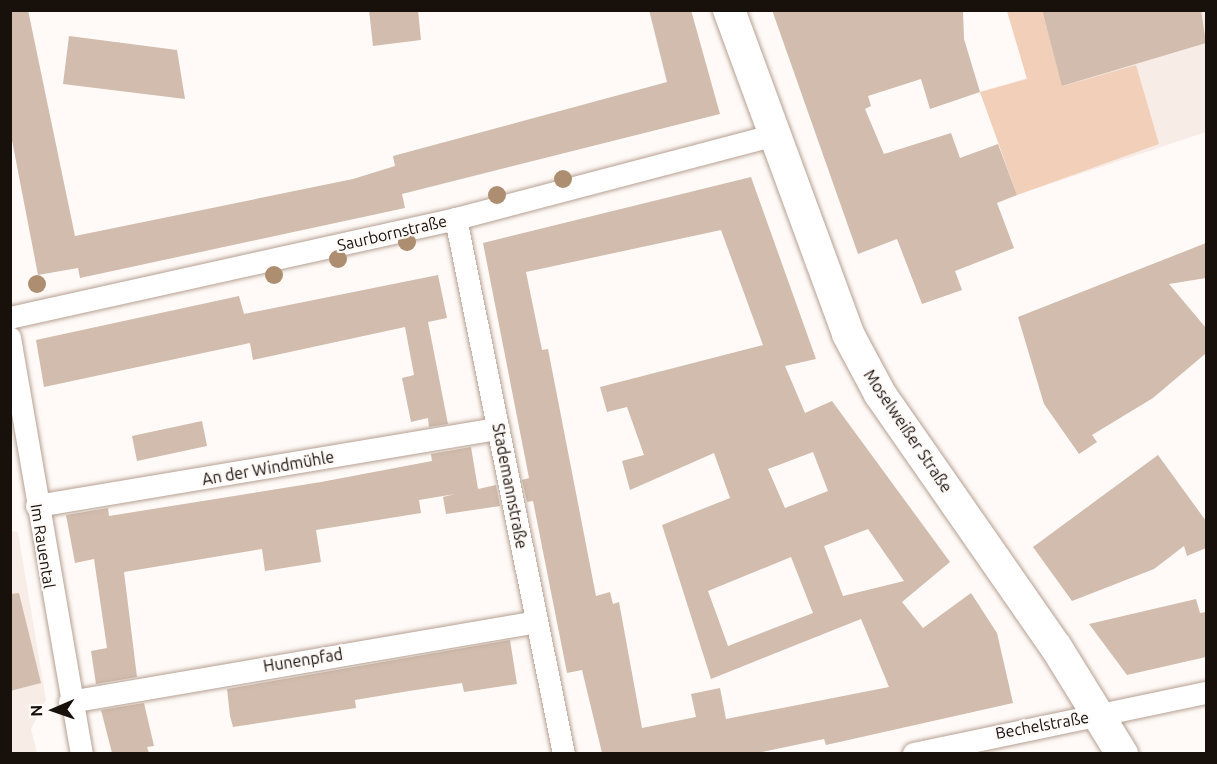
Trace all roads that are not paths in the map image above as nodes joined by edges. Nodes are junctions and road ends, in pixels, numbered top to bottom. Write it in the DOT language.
graph roads {
  1 [pos="729,10"];
  2 [pos="772,136"];
  3 [pos="456,219"];
  4 [pos="10,318"];
  5 [pos="10,338"];
  6 [pos="499,429"];
  7 [pos="37,506"];
  8 [pos="536,622"];
  9 [pos="1206,693"];
  10 [pos="70,702"];
  11 [pos="1101,715"];
  12 [pos="82,753"];
  13 [pos="564,753"];
  14 [pos="914,753"];
  15 [pos="1122,753"];
  1 -- 2 [label="street, Moselweißer Straße"];
  2 -- 3 [label="street, Saurbornstraße"];
  2 -- 11 [label="street, Moselweißer Straße"];
  3 -- 4 [label="street, Saurbornstraße"];
  3 -- 6 [label="street, Stademannstraße"];
  5 -- 7 [label="street, Im Rauental"];
  6 -- 7 [label="street, An der Windmühle"];
  6 -- 8 [label="street, Stademannstraße"];
  7 -- 10 [label="street, Im Rauental"];
  8 -- 10 [label="street, Hunenpfad"];
  8 -- 13 [label="street, Stademannstraße"];
  9 -- 11 [label="street, Bechelstraße"];
  10 -- 12 [label="street, Im Rauental"];
  11 -- 14 [label="street, Bechelstraße"];
  11 -- 15 [label="street, Moselweißer Straße"];
}
